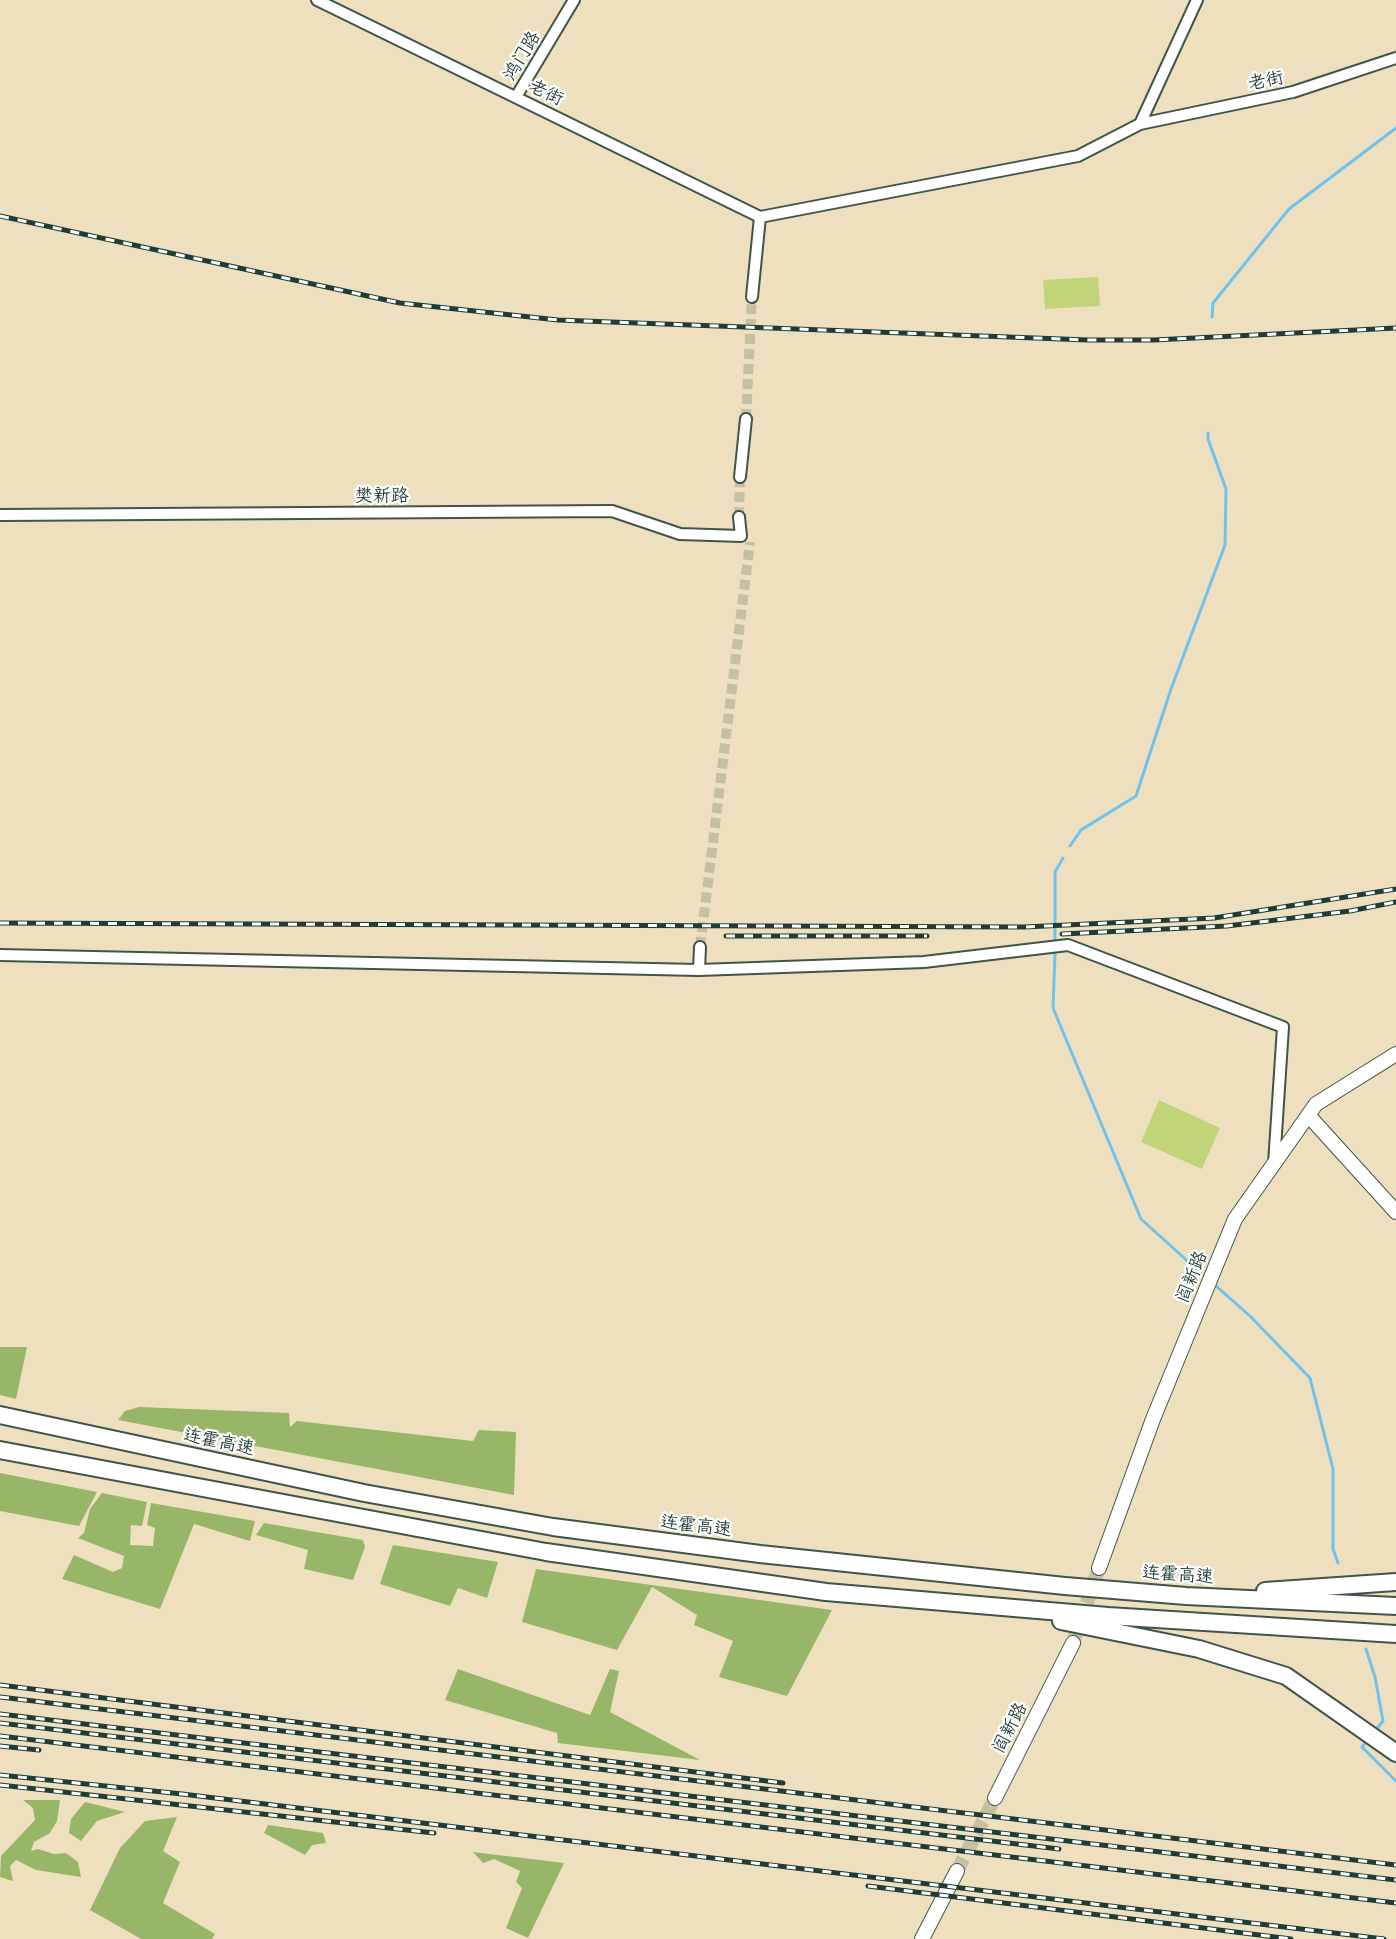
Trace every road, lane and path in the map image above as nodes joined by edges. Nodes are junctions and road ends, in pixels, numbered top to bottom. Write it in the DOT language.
graph roads {
  1 [pos="317,0"];
  2 [pos="574,0"];
  3 [pos="1197,0"];
  4 [pos="1396,58"];
  5 [pos="516,97"];
  6 [pos="1140,124"];
  7 [pos="760,217"];
  8 [pos="752,297"];
  9 [pos="746,419"];
  10 [pos="740,477"];
  11 [pos="0,515"];
  12 [pos="739,517"];
  13 [pos="700,947"];
  14 [pos="0,955"];
  15 [pos="699,970"];
  16 [pos="1396,1054"];
  17 [pos="1308,1115"];
  18 [pos="1274,1164"];
  19 [pos="1396,1212"];
  20 [pos="0,1415"];
  21 [pos="0,1450"];
  22 [pos="1099,1568"];
  23 [pos="1396,1582"];
  24 [pos="1186,1596"];
  25 [pos="977,1605"];
  26 [pos="1396,1606"];
  27 [pos="1396,1634"];
  28 [pos="1073,1642"];
  29 [pos="1396,1753"];
  30 [pos="995,1798"];
  31 [pos="957,1871"];
  32 [pos="922,1939"];
  1 -- 5 [label="street, 老街"];
  2 -- 5 [label="street, 鸿门路"];
  3 -- 6 [label="street"];
  4 -- 6 [label="street, 老街"];
  5 -- 7 [label="street, 老街"];
  6 -- 7 [label="street, 老街"];
  7 -- 8 [label="street"];
  9 -- 10 [label="street"];
  11 -- 12 [label="street, 樊新路"];
  13 -- 15 [label="street"];
  14 -- 15 [label="street"];
  15 -- 18 [label="street"];
  16 -- 17 [label="main road, 阎新路"];
  17 -- 18 [label="main road, 阎新路"];
  17 -- 19 [label="main road"];
  18 -- 22 [label="main road, 阎新路"];
  20 -- 24 [label="highway, 连霍高速"];
  21 -- 25 [label="highway"];
  23 -- 24 [label="highway"];
  24 -- 26 [label="highway, 连霍高速"];
  25 -- 27 [label="highway"];
  25 -- 29 [label="highway"];
  28 -- 30 [label="main road, 阎新路"];
  31 -- 32 [label="main road"];
}
